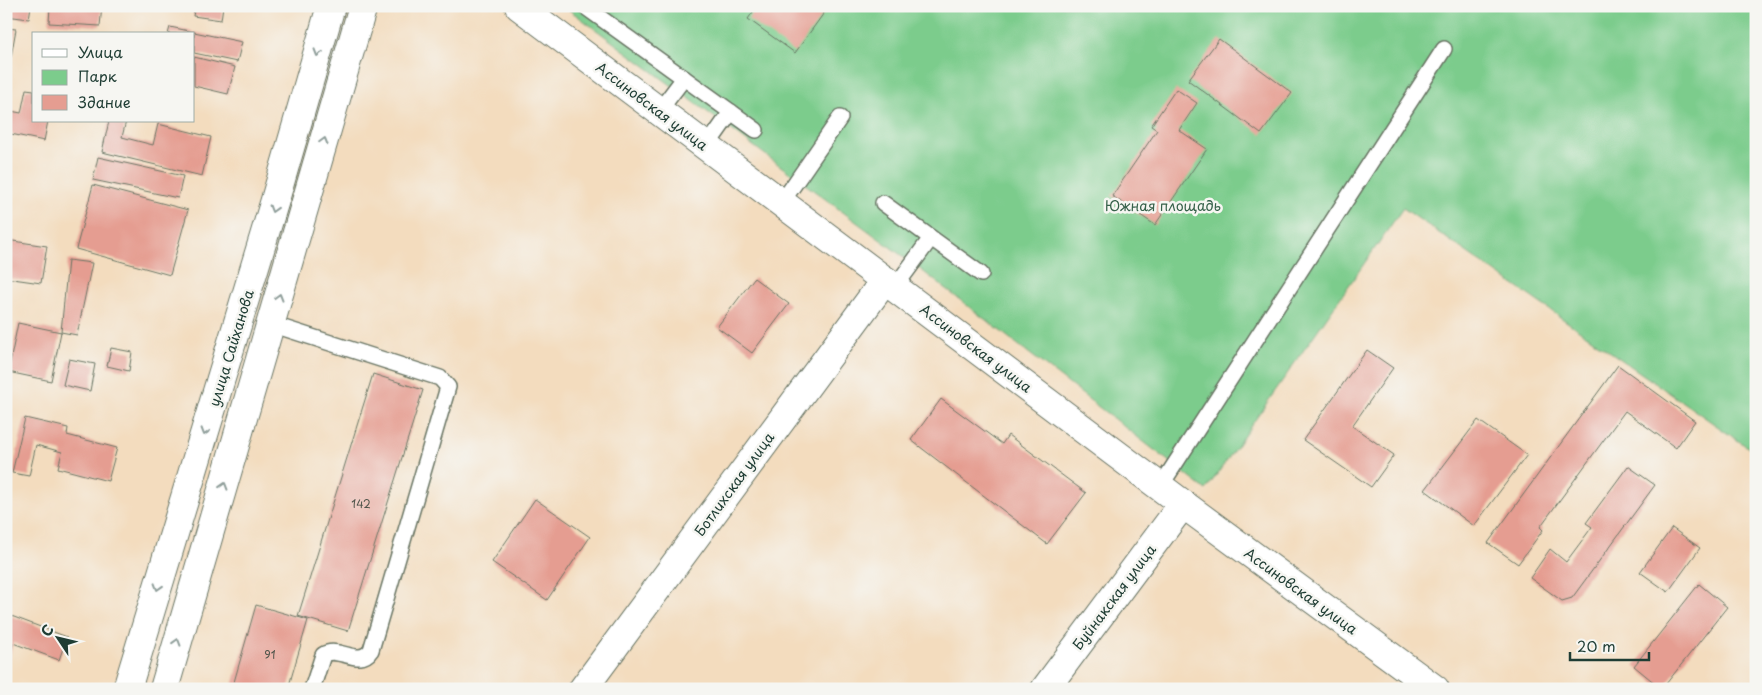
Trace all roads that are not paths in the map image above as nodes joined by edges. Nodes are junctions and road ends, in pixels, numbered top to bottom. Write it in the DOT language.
graph roads {
  1 [pos="331,6"];
  2 [pos="363,6"];
  3 [pos="584,6"];
  4 [pos="526,8"];
  5 [pos="1444,49"];
  6 [pos="684,78"];
  7 [pos="659,111"];
  8 [pos="731,112"];
  9 [pos="840,118"];
  10 [pos="756,130"];
  11 [pos="707,146"];
  12 [pos="782,202"];
  13 [pos="883,203"];
  14 [pos="931,238"];
  15 [pos="981,274"];
  16 [pos="890,284"];
  17 [pos="271,324"];
  18 [pos="1160,487"];
  19 [pos="1183,504"];
  20 [pos="127,689"];
  21 [pos="164,689"];
  22 [pos="312,689"];
  23 [pos="583,689"];
  24 [pos="1045,689"];
  25 [pos="1435,689"];
  1 -- 20 [label="street, улица Сайханова, one-way"];
  17 -- 2 [label="street, one-way"];
  3 -- 6 [label="lane"];
  4 -- 7 [label="street, Ассиновская улица"];
  5 -- 18 [label="lane"];
  6 -- 7 [label="lane"];
  6 -- 8 [label="lane"];
  7 -- 11 [label="street, Ассиновская улица"];
  8 -- 10 [label="lane"];
  8 -- 11 [label="lane"];
  9 -- 12 [label="lane"];
  11 -- 12 [label="street, Ассиновская улица"];
  12 -- 16 [label="street, Ассиновская улица"];
  13 -- 14 [label="lane"];
  14 -- 15 [label="lane"];
  14 -- 16 [label="lane"];
  16 -- 18 [label="street, Ассиновская улица"];
  16 -- 23 [label="street, Ботлихская улица"];
  21 -- 17 [label="street, one-way"];
  17 -- 22 [label="lane"];
  18 -- 19 [label="street, Ассиновская улица"];
  19 -- 24 [label="street, Буйнакская улица"];
  19 -- 25 [label="street, Ассиновская улица"];
}
